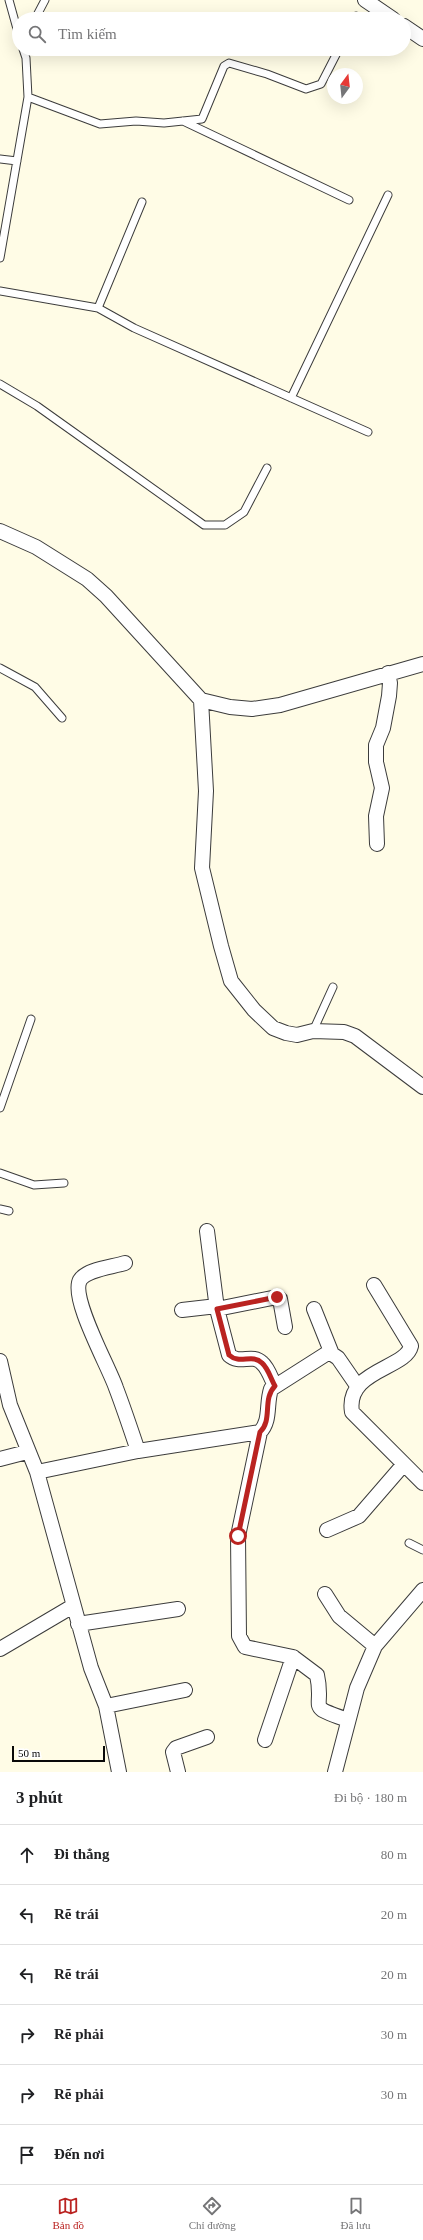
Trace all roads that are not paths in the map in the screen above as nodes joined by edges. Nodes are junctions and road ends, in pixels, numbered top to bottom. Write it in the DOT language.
graph roads {
  1 [pos="8,0"];
  2 [pos="45,0"];
  3 [pos="365,0"];
  4 [pos="39,12"];
  5 [pos="383,12"];
  6 [pos="12,13"];
  7 [pos="411,31"];
  8 [pos="423,39"];
  9 [pos="25,56"];
  10 [pos="335,56"];
  11 [pos="28,97"];
  12 [pos="182,121"];
  13 [pos="0,159"];
  14 [pos="17,161"];
  15 [pos="388,195"];
  16 [pos="349,200"];
  17 [pos="142,202"];
  18 [pos="0,258"];
  19 [pos="0,291"];
  20 [pos="98,308"];
  21 [pos="0,384"];
  22 [pos="291,398"];
  23 [pos="368,432"];
  24 [pos="267,468"];
  25 [pos="0,531"];
  26 [pos="423,664"];
  27 [pos="0,668"];
  28 [pos="388,673"];
  29 [pos="201,700"];
  30 [pos="62,718"];
  31 [pos="377,844"];
  32 [pos="333,987"];
  33 [pos="31,1019"];
  34 [pos="312,1031"];
  35 [pos="423,1087"];
  36 [pos="0,1108"];
  37 [pos="0,1173"];
  38 [pos="64,1183"];
  39 [pos="0,1209"];
  40 [pos="9,1211"];
  41 [pos="207,1231"];
  42 [pos="125,1264"];
  43 [pos="374,1285"];
  44 [pos="217,1308"];
  45 [pos="314,1309"];
  46 [pos="182,1310"];
  47 [pos="285,1327"];
  48 [pos="332,1354"];
  49 [pos="0,1361"];
  50 [pos="275,1386"];
  51 [pos="358,1387"];
  52 [pos="260,1432"];
  53 [pos="138,1451"];
  54 [pos="27,1452"];
  55 [pos="0,1459"];
  56 [pos="404,1464"];
  57 [pos="37,1472"];
  58 [pos="423,1483"];
  59 [pos="327,1530"];
  60 [pos="409,1543"];
  61 [pos="423,1550"];
  62 [pos="423,1590"];
  63 [pos="325,1594"];
  64 [pos="73,1606"];
  65 [pos="178,1609"];
  66 [pos="78,1624"];
  67 [pos="375,1646"];
  68 [pos="0,1649"];
  69 [pos="293,1657"];
  70 [pos="185,1690"];
  71 [pos="106,1706"];
  72 [pos="348,1720"];
  73 [pos="207,1737"];
  74 [pos="265,1740"];
  75 [pos="119,1772"];
  76 [pos="178,1772"];
  77 [pos="335,1772"];
  1 -- 6 [label="lane"];
  2 -- 4 [label="lane"];
  3 -- 5 [label="street"];
  7 -- 8 [label="street"];
  9 -- 11 [label="lane"];
  10 -- 12 [label="lane"];
  11 -- 12 [label="lane"];
  11 -- 14 [label="lane"];
  12 -- 16 [label="lane"];
  13 -- 14 [label="lane"];
  14 -- 18 [label="lane"];
  15 -- 22 [label="lane"];
  17 -- 20 [label="lane"];
  19 -- 20 [label="lane"];
  20 -- 22 [label="lane"];
  21 -- 24 [label="lane"];
  22 -- 23 [label="lane"];
  25 -- 29 [label="street"];
  26 -- 28 [label="street"];
  27 -- 30 [label="lane"];
  28 -- 29 [label="street"];
  28 -- 31 [label="street"];
  29 -- 34 [label="street"];
  32 -- 34 [label="lane"];
  33 -- 36 [label="lane"];
  34 -- 35 [label="street"];
  37 -- 38 [label="lane"];
  39 -- 40 [label="lane"];
  41 -- 44 [label="street"];
  42 -- 53 [label="street"];
  43 -- 51 [label="street"];
  44 -- 46 [label="street"];
  44 -- 47 [label="street"];
  44 -- 50 [label="street"];
  45 -- 48 [label="street"];
  48 -- 50 [label="street"];
  48 -- 51 [label="street"];
  49 -- 54 [label="street"];
  50 -- 52 [label="street"];
  51 -- 56 [label="street"];
  52 -- 53 [label="street"];
  52 -- 69 [label="street"];
  53 -- 57 [label="street"];
  54 -- 55 [label="street"];
  54 -- 57 [label="street"];
  56 -- 58 [label="street"];
  56 -- 59 [label="street"];
  57 -- 64 [label="street"];
  60 -- 61 [label="lane"];
  62 -- 67 [label="street"];
  63 -- 67 [label="street"];
  64 -- 66 [label="street"];
  64 -- 68 [label="street"];
  65 -- 66 [label="street"];
  66 -- 71 [label="street"];
  67 -- 72 [label="street"];
  69 -- 72 [label="street"];
  69 -- 74 [label="street"];
  70 -- 71 [label="street"];
  71 -- 75 [label="street"];
  72 -- 77 [label="street"];
  73 -- 76 [label="street"];
}
